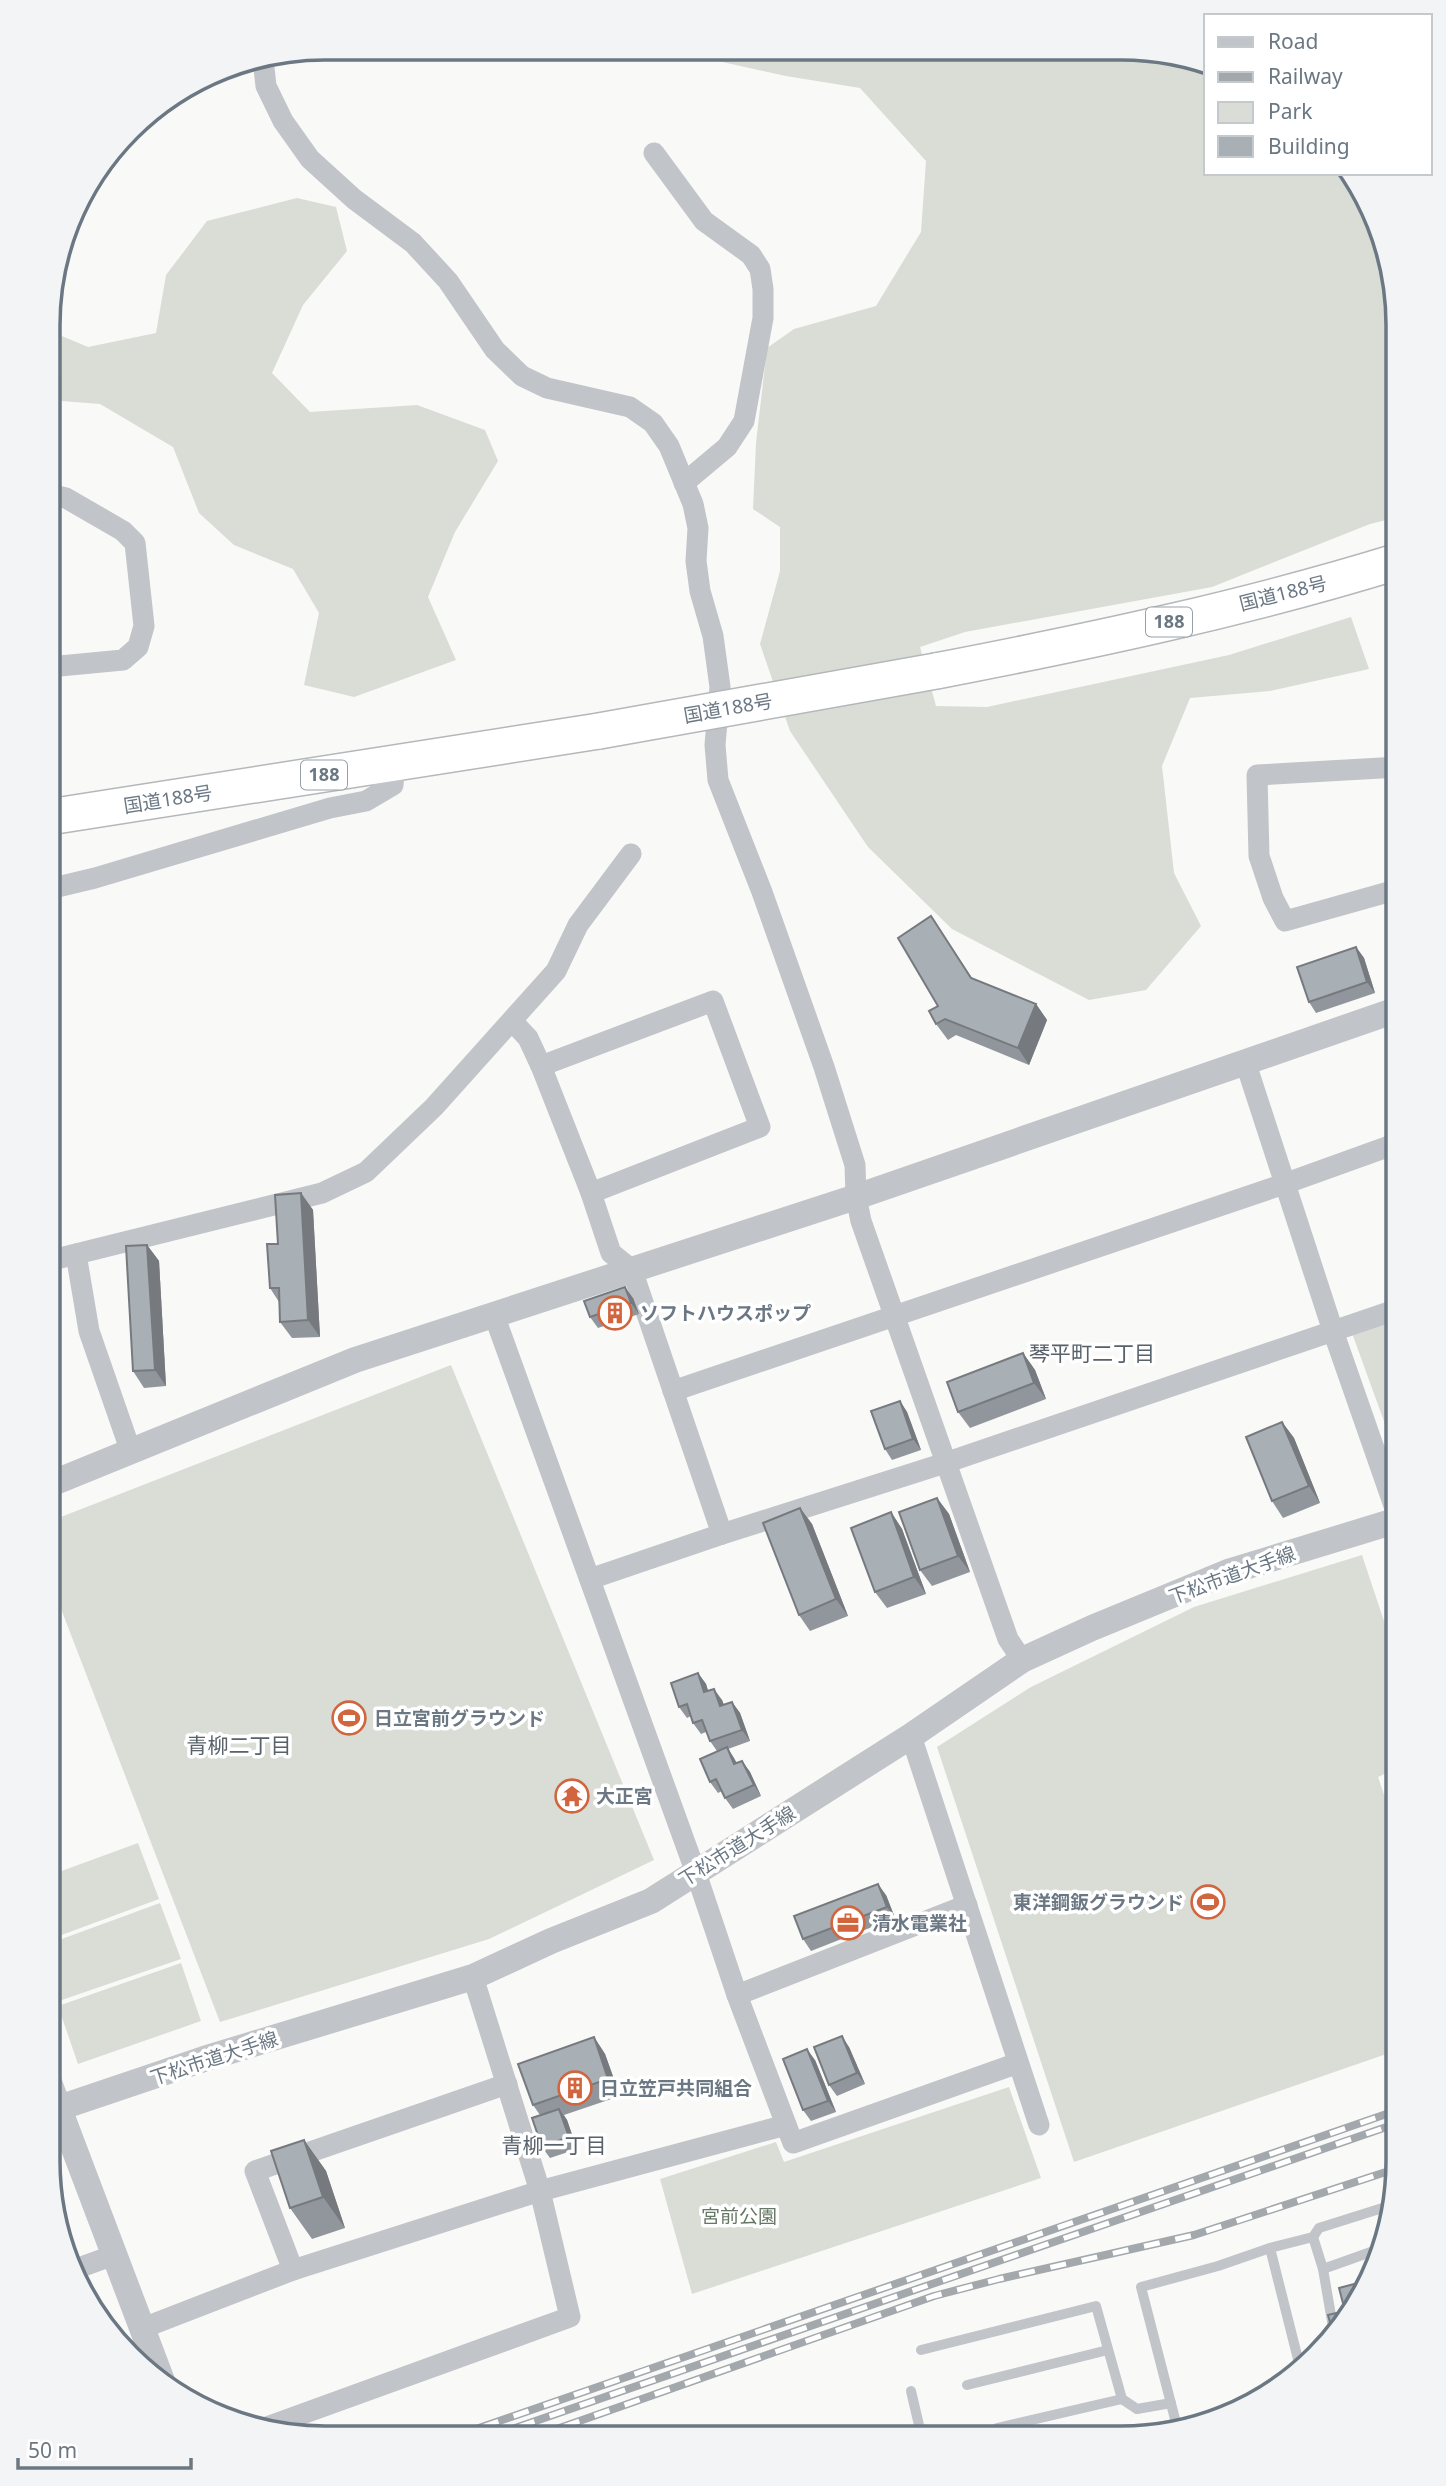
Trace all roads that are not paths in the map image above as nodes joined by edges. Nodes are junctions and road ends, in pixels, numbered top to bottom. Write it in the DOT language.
graph roads {
  1 [pos="264,67"];
  2 [pos="654,153"];
  3 [pos="684,483"];
  4 [pos="60,497"];
  5 [pos="1386,565"];
  6 [pos="60,666"];
  7 [pos="395,764"];
  8 [pos="1386,768"];
  9 [pos="60,815"];
  10 [pos="631,854"];
  11 [pos="60,886"];
  12 [pos="1386,893"];
  13 [pos="1386,1013"];
  14 [pos="512,1021"];
  15 [pos="1245,1061"];
  16 [pos="541,1066"];
  17 [pos="1386,1147"];
  18 [pos="1284,1184"];
  19 [pos="592,1193"];
  20 [pos="856,1197"];
  21 [pos="76,1254"];
  22 [pos="60,1257"];
  23 [pos="632,1270"];
  24 [pos="1386,1313"];
  25 [pos="494,1315"];
  26 [pos="895,1317"];
  27 [pos="1333,1331"];
  28 [pos="673,1391"];
  29 [pos="131,1452"];
  30 [pos="945,1463"];
  31 [pos="60,1480"];
  32 [pos="1386,1483"];
  33 [pos="1386,1522"];
  34 [pos="722,1534"];
  35 [pos="590,1579"];
  36 [pos="1022,1660"];
  37 [pos="911,1736"];
  38 [pos="696,1872"];
  39 [pos="967,1905"];
  40 [pos="473,1977"];
  41 [pos="737,1995"];
  42 [pos="1018,2063"];
  43 [pos="507,2084"];
  44 [pos="60,2108"];
  45 [pos="786,2125"];
  46 [pos="1039,2125"];
  47 [pos="60,2127"];
  48 [pos="540,2191"];
  49 [pos="1382,2208"];
  50 [pos="1313,2237"];
  51 [pos="1270,2248"];
  52 [pos="1370,2252"];
  53 [pos="114,2255"];
  54 [pos="82,2267"];
  55 [pos="1323,2269"];
  56 [pos="293,2270"];
  57 [pos="1333,2322"];
  58 [pos="143,2328"];
  59 [pos="921,2350"];
  60 [pos="1108,2350"];
  61 [pos="1298,2359"];
  62 [pos="157,2367"];
  63 [pos="967,2385"];
  64 [pos="911,2390"];
  65 [pos="1122,2399"];
  66 [pos="1171,2403"];
  67 [pos="1178,2420"];
  68 [pos="280,2422"];
  69 [pos="919,2426"];
  70 [pos="1006,2426"];
  1 -- 3 [label="street"];
  2 -- 3 [label="street"];
  3 -- 20 [label="street"];
  4 -- 6 [label="street"];
  5 -- 7 [label="highway, 国道188号 / 188, bridge"];
  7 -- 9 [label="highway, 国道188号 / 188"];
  7 -- 11 [label="street"];
  8 -- 12 [label="street"];
  10 -- 14 [label="street"];
  13 -- 15 [label="street"];
  14 -- 16 [label="street"];
  14 -- 21 [label="street"];
  15 -- 18 [label="street"];
  15 -- 20 [label="street"];
  16 -- 19 [label="street"];
  16 -- 19 [label="street"];
  17 -- 18 [label="street"];
  18 -- 26 [label="street"];
  18 -- 27 [label="street"];
  19 -- 23 [label="street"];
  20 -- 23 [label="street"];
  20 -- 26 [label="street"];
  21 -- 22 [label="street"];
  21 -- 29 [label="street"];
  23 -- 25 [label="street"];
  23 -- 28 [label="street"];
  24 -- 27 [label="street"];
  25 -- 29 [label="street"];
  25 -- 35 [label="street"];
  26 -- 28 [label="street"];
  26 -- 30 [label="street"];
  27 -- 30 [label="street"];
  27 -- 32 [label="street"];
  28 -- 34 [label="street"];
  29 -- 31 [label="street"];
  30 -- 34 [label="street"];
  30 -- 36 [label="street"];
  33 -- 36 [label="street, 下松市道大手線"];
  34 -- 35 [label="street"];
  35 -- 38 [label="street"];
  36 -- 37 [label="street, 下松市道大手線"];
  37 -- 38 [label="street, 下松市道大手線"];
  37 -- 39 [label="street"];
  38 -- 40 [label="street, 下松市道大手線"];
  38 -- 41 [label="street"];
  39 -- 41 [label="street"];
  39 -- 42 [label="street"];
  40 -- 43 [label="street"];
  40 -- 44 [label="street, 下松市道大手線"];
  41 -- 45 [label="street"];
  42 -- 45 [label="street"];
  42 -- 46 [label="street"];
  43 -- 48 [label="street"];
  43 -- 56 [label="street"];
  45 -- 48 [label="street"];
  47 -- 53 [label="street"];
  48 -- 56 [label="street"];
  48 -- 68 [label="street"];
  49 -- 50 [label="lane"];
  50 -- 51 [label="lane"];
  50 -- 55 [label="lane"];
  51 -- 61 [label="lane"];
  51 -- 66 [label="lane"];
  52 -- 55 [label="lane"];
  53 -- 54 [label="street"];
  53 -- 58 [label="street"];
  55 -- 57 [label="lane"];
  56 -- 58 [label="street"];
  58 -- 62 [label="street"];
  59 -- 60 [label="lane"];
  60 -- 63 [label="lane"];
  60 -- 65 [label="lane"];
  64 -- 69 [label="lane"];
  65 -- 66 [label="lane"];
  65 -- 70 [label="lane"];
  66 -- 67 [label="lane"];
}
